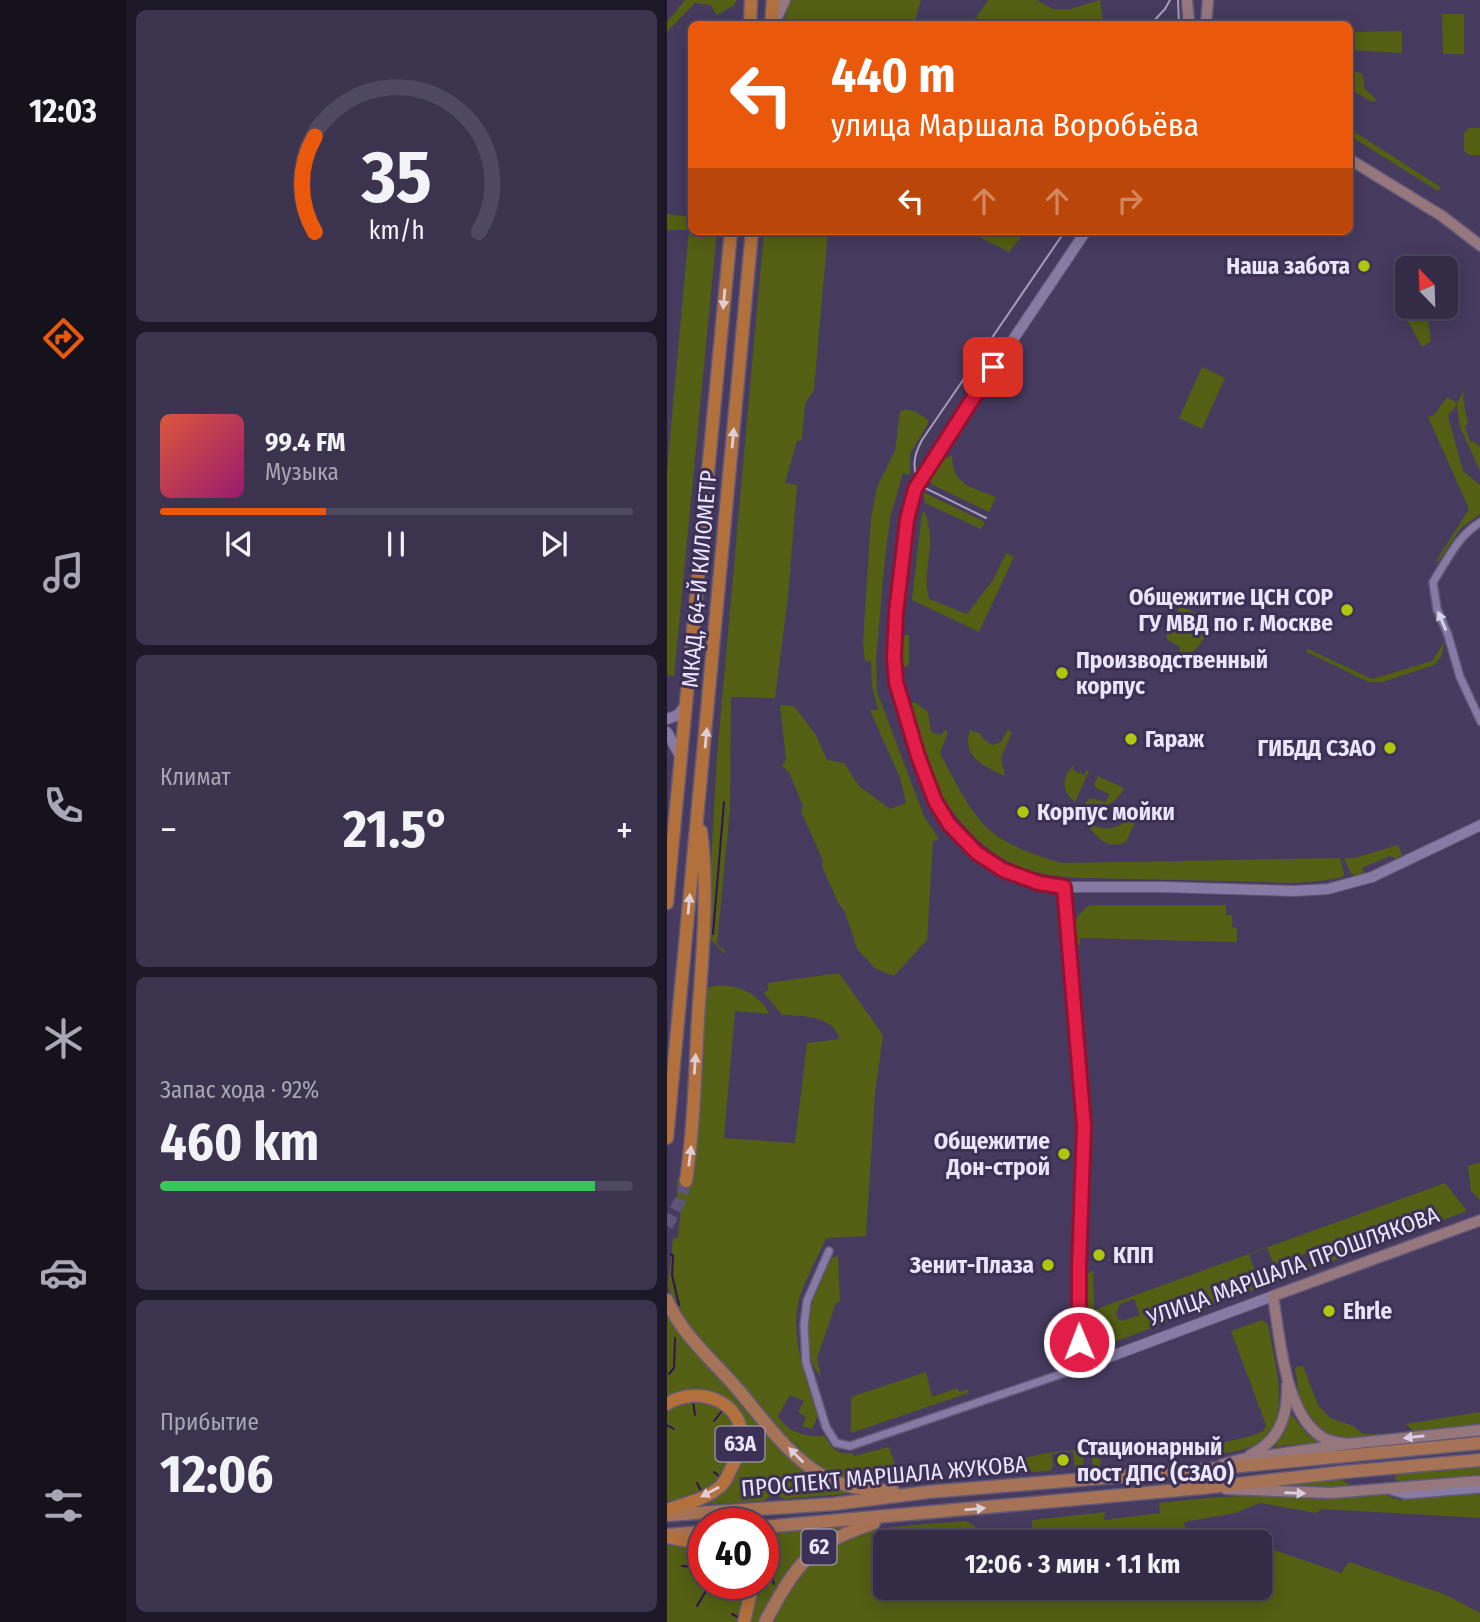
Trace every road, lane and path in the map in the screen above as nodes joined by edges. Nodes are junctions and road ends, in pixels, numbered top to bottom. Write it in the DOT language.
graph roads {
  1 [pos="751,0"];
  2 [pos="773,0"];
  3 [pos="785,0"];
  4 [pos="1187,0"];
  5 [pos="1208,0"];
  6 [pos="750,21"];
  7 [pos="773,21"];
  8 [pos="774,21"];
  9 [pos="1189,21"];
  10 [pos="1205,21"];
  11 [pos="1353,161"];
  12 [pos="731,235"];
  13 [pos="752,235"];
  14 [pos="1083,235"];
  15 [pos="1480,246"];
  16 [pos="1480,522"];
  17 [pos="686,702"];
  18 [pos="667,719"];
  19 [pos="1480,722"];
  20 [pos="667,732"];
  21 [pos="681,761"];
  22 [pos="698,806"];
  23 [pos="1480,825"];
  24 [pos="1064,887"];
  25 [pos="667,903"];
  26 [pos="667,1138"];
  27 [pos="686,1181"];
  28 [pos="1480,1220"];
  29 [pos="829,1251"];
  30 [pos="1273,1296"];
  31 [pos="667,1300"];
  32 [pos="1085,1366"];
  33 [pos="1287,1379"];
  34 [pos="667,1404"];
  35 [pos="1480,1430"];
  36 [pos="1480,1443"];
  37 [pos="1348,1444"];
  38 [pos="1242,1459"];
  39 [pos="1480,1460"];
  40 [pos="1200,1470"];
  41 [pos="1480,1481"];
  42 [pos="1202,1488"];
  43 [pos="1387,1489"];
  44 [pos="1480,1489"];
  45 [pos="928,1492"];
  46 [pos="667,1512"];
  47 [pos="907,1515"];
  48 [pos="779,1526"];
  49 [pos="688,1534"];
  50 [pos="667,1536"];
  51 [pos="688,1541"];
  52 [pos="749,1599"];
  53 [pos="744,1622"];
  54 [pos="765,1622"];
  1 -- 6 [label="highway"];
  2 -- 7 [label="highway"];
  3 -- 8 [label="main road"];
  4 -- 9 [label="main road"];
  5 -- 10 [label="main road"];
  11 -- 15 [label="main road"];
  12 -- 17 [label="highway, МКАД, 64-Й КИЛОМЕТР, one-way"];
  22 -- 13 [label="highway, МКАД, 64-Й КИЛОМЕТР, one-way"];
  14 -- 24 [label="street"];
  19 -- 16 [label="street, one-way"];
  17 -- 18 [label="street"];
  17 -- 21 [label="highway, МКАД, 64-Й КИЛОМЕТР"];
  20 -- 21 [label="street"];
  21 -- 25 [label="highway, МКАД, 64-Й КИЛОМЕТР"];
  26 -- 22 [label="highway, МКАД, 64-Й КИЛОМЕТР, one-way"];
  27 -- 22 [label="highway, one-way"];
  23 -- 24 [label="street"];
  24 -- 32 [label="street"];
  28 -- 30 [label="main road, УЛИЦА МАРШАЛА ПРОШЛЯКОВА"];
  29 -- 32 [label="street, УЛИЦА МАРШАЛА ПРОШЛЯКОВА"];
  30 -- 32 [label="street, УЛИЦА МАРШАЛА ПРОШЛЯКОВА"];
  30 -- 33 [label="main road"];
  45 -- 31 [label="main road, one-way"];
  33 -- 37 [label="main road"];
  33 -- 38 [label="main road"];
  34 -- 46 [label="highway, 63A, one-way"];
  35 -- 37 [label="main road, one-way"];
  36 -- 40 [label="main road, ПРОСПЕКТ МАРШАЛА ЖУКОВА"];
  37 -- 38 [label="main road"];
  38 -- 40 [label="main road"];
  39 -- 42 [label="main road, ПРОСПЕКТ МАРШАЛА ЖУКОВА"];
  40 -- 45 [label="main road, ПРОСПЕКТ МАРШАЛА ЖУКОВА"];
  41 -- 43 [label="main road"];
  42 -- 43 [label="main road, one-way"];
  47 -- 42 [label="main road, ПРОСПЕКТ МАРШАЛА ЖУКОВА, one-way"];
  43 -- 44 [label="street"];
  45 -- 46 [label="main road, ПРОСПЕКТ МАРШАЛА ЖУКОВА"];
  47 -- 48 [label="main road, ПРОСПЕКТ МАРШАЛА ЖУКОВА"];
  47 -- 54 [label="main road, 62"];
  49 -- 50 [label="main road"];
  50 -- 51 [label="highway"];
  52 -- 53 [label="highway"];
}
